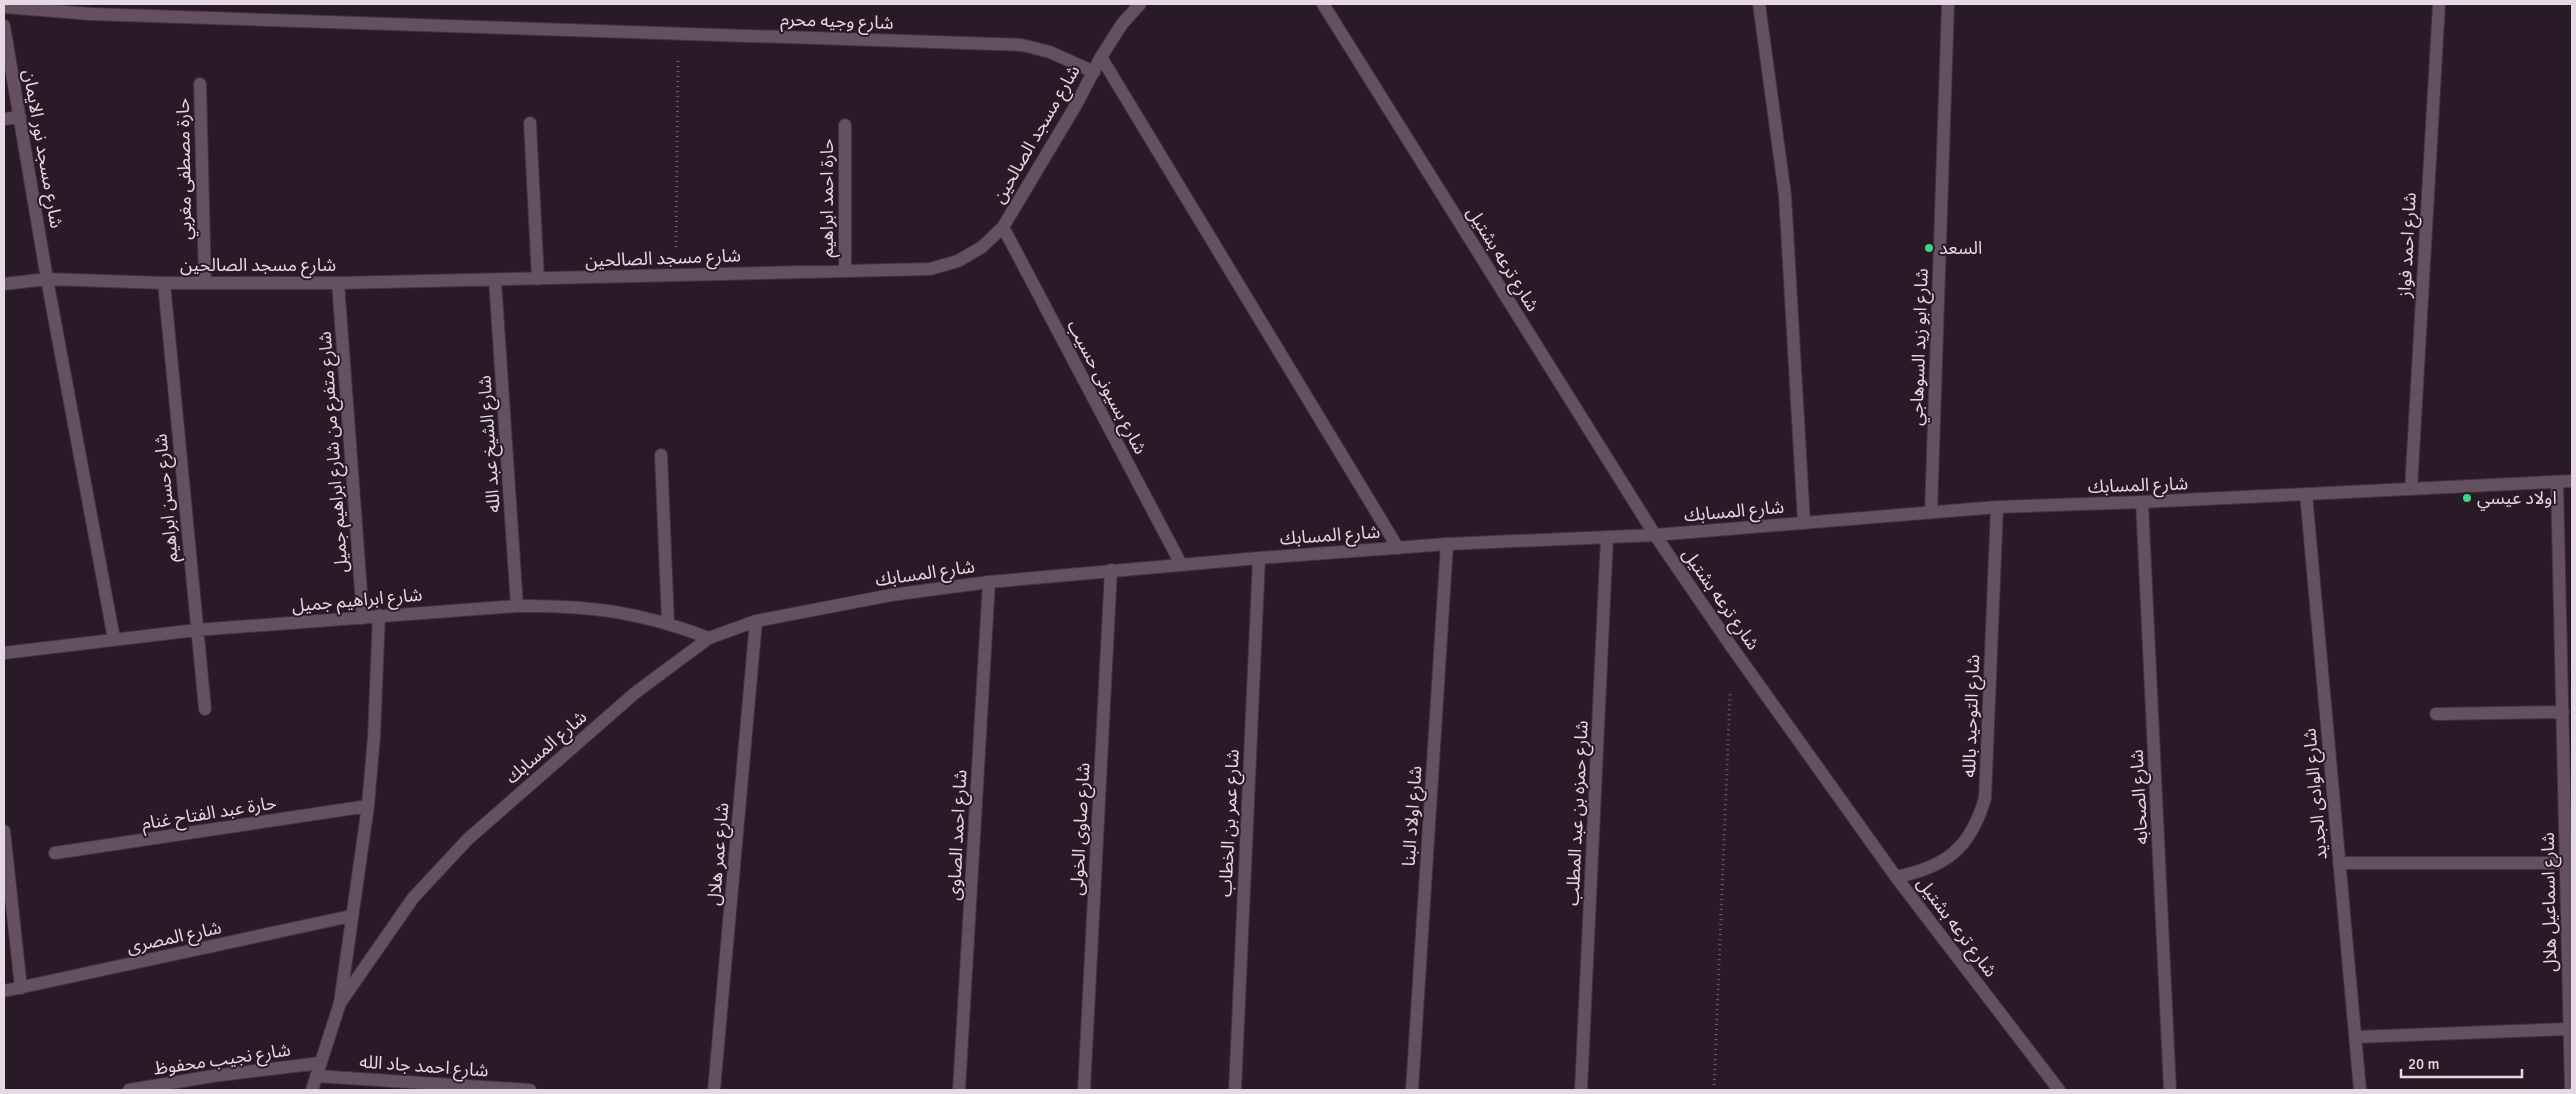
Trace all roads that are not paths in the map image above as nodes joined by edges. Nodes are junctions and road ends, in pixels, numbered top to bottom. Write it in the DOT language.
graph roads {
  1 [pos="1140,4"];
  2 [pos="1323,4"];
  3 [pos="1759,4"];
  4 [pos="1948,4"];
  5 [pos="2439,4"];
  6 [pos="4,7"];
  7 [pos="4,26"];
  8 [pos="1101,57"];
  9 [pos="1094,72"];
  10 [pos="200,84"];
  11 [pos="20,117"];
  12 [pos="4,119"];
  13 [pos="530,123"];
  14 [pos="845,125"];
  15 [pos="1002,227"];
  16 [pos="845,271"];
  17 [pos="47,279"];
  18 [pos="538,279"];
  19 [pos="495,280"];
  20 [pos="164,283"];
  21 [pos="205,283"];
  22 [pos="338,283"];
  23 [pos="4,284"];
  24 [pos="661,455"];
  25 [pos="2572,481"];
  26 [pos="2558,482"];
  27 [pos="2411,489"];
  28 [pos="2306,494"];
  29 [pos="2142,502"];
  30 [pos="1997,507"];
  31 [pos="1931,512"];
  32 [pos="1804,523"];
  33 [pos="1656,535"];
  34 [pos="1607,537"];
  35 [pos="1447,544"];
  36 [pos="1398,548"];
  37 [pos="1259,558"];
  38 [pos="1181,564"];
  39 [pos="1111,570"];
  40 [pos="989,582"];
  41 [pos="517,606"];
  42 [pos="379,615"];
  43 [pos="363,618"];
  44 [pos="756,621"];
  45 [pos="668,622"];
  46 [pos="196,630"];
  47 [pos="709,638"];
  48 [pos="114,639"];
  49 [pos="4,653"];
  50 [pos="205,709"];
  51 [pos="2563,712"];
  52 [pos="2436,714"];
  53 [pos="368,806"];
  54 [pos="4,831"];
  55 [pos="55,853"];
  56 [pos="2339,863"];
  57 [pos="2566,863"];
  58 [pos="1896,877"];
  59 [pos="351,916"];
  60 [pos="20,988"];
  61 [pos="4,992"];
  62 [pos="340,1003"];
  63 [pos="2569,1029"];
  64 [pos="2355,1037"];
  65 [pos="320,1063"];
  66 [pos="316,1076"];
  67 [pos="129,1090"];
  68 [pos="312,1090"];
  69 [pos="530,1090"];
  70 [pos="714,1090"];
  71 [pos="960,1090"];
  72 [pos="1084,1090"];
  73 [pos="1235,1090"];
  74 [pos="1412,1090"];
  75 [pos="1581,1090"];
  76 [pos="2058,1090"];
  77 [pos="2170,1090"];
  78 [pos="2360,1090"];
  79 [pos="2571,1090"];
  1 -- 8 [label="street, شارع مسجد الصالحين"];
  2 -- 33 [label="street, شارع ترعه بشتيل"];
  3 -- 32 [label="street"];
  4 -- 31 [label="street, شارع ابو زيد السوهاجي"];
  5 -- 27 [label="street, شارع احمد فواز"];
  6 -- 9 [label="street, شارع وجيه محرم"];
  7 -- 11 [label="street, شارع مسجد نور الايمان"];
  8 -- 9 [label="street, شارع مسجد الصالحين"];
  8 -- 36 [label="street"];
  9 -- 15 [label="street, شارع مسجد الصالحين"];
  10 -- 21 [label="street, حارة مصطفى مغربي"];
  11 -- 12 [label="street"];
  11 -- 17 [label="street, شارع مسجد نور الايمان"];
  13 -- 18 [label="street"];
  14 -- 16 [label="street, حارة احمد ابراهيم"];
  15 -- 16 [label="street, شارع مسجد الصالحين"];
  15 -- 38 [label="street, شارع بسيونى حسيب"];
  16 -- 18 [label="street, شارع مسجد الصالحين"];
  17 -- 20 [label="street, شارع مسجد الصالحين"];
  17 -- 23 [label="street, شارع مسجد الصالحين"];
  17 -- 48 [label="street"];
  18 -- 19 [label="street, شارع مسجد الصالحين"];
  19 -- 22 [label="street, شارع مسجد الصالحين"];
  19 -- 41 [label="street, شارع الشيخ عبد الله"];
  20 -- 21 [label="street, شارع مسجد الصالحين"];
  20 -- 46 [label="street, شارع حسن ابراهيم"];
  21 -- 22 [label="street, شارع مسجد الصالحين"];
  22 -- 43 [label="street, شارع متفرع من شارع ابراهيم جميل"];
  24 -- 45 [label="street"];
  25 -- 26 [label="street, شارع المسابك"];
  26 -- 27 [label="street, شارع المسابك"];
  26 -- 51 [label="street, شارع اسماعيل هلال"];
  27 -- 28 [label="street, شارع المسابك"];
  28 -- 29 [label="street, شارع المسابك"];
  28 -- 56 [label="street, شارع الوادى الجديد"];
  29 -- 30 [label="street, شارع المسابك"];
  29 -- 77 [label="street, شارع الصحابه"];
  30 -- 31 [label="street, شارع المسابك"];
  30 -- 58 [label="street, شارع التوحيد بالله"];
  31 -- 32 [label="street, شارع المسابك"];
  32 -- 33 [label="street, شارع المسابك"];
  33 -- 34 [label="street, شارع المسابك"];
  33 -- 58 [label="street, شارع ترعه بشتيل"];
  34 -- 35 [label="street, شارع المسابك"];
  34 -- 75 [label="street, شارع حمزه بن عبد المطلب"];
  35 -- 36 [label="street, شارع المسابك"];
  35 -- 74 [label="street, شارع اولاد البنا"];
  36 -- 37 [label="street, شارع المسابك"];
  37 -- 38 [label="street, شارع المسابك"];
  37 -- 73 [label="street, شارع عمر بن الخطاب"];
  38 -- 39 [label="street, شارع المسابك"];
  39 -- 40 [label="street, شارع المسابك"];
  39 -- 72 [label="street, شارع صاوى الخولى"];
  40 -- 44 [label="street, شارع المسابك"];
  40 -- 71 [label="street, شارع احمد الصاوى"];
  41 -- 42 [label="street, شارع ابراهيم جميل"];
  41 -- 45 [label="street, شارع ابراهيم جميل"];
  42 -- 43 [label="street, شارع ابراهيم جميل"];
  42 -- 53 [label="street"];
  43 -- 46 [label="street, شارع ابراهيم جميل"];
  44 -- 47 [label="street, شارع المسابك"];
  44 -- 70 [label="street, شارع عمر هلال"];
  45 -- 47 [label="street, شارع ابراهيم جميل"];
  46 -- 48 [label="street, شارع ابراهيم جميل"];
  46 -- 50 [label="street, شارع حسن ابراهيم"];
  47 -- 62 [label="street, شارع المسابك"];
  48 -- 49 [label="street, شارع ابراهيم جميل"];
  51 -- 52 [label="street"];
  51 -- 57 [label="street, شارع اسماعيل هلال"];
  53 -- 55 [label="street, حارة عبد الفتاح غنام"];
  53 -- 59 [label="street"];
  54 -- 60 [label="street"];
  56 -- 57 [label="street"];
  56 -- 64 [label="street, شارع الوادى الجديد"];
  57 -- 63 [label="street, شارع اسماعيل هلال"];
  58 -- 76 [label="street, شارع ترعه بشتيل"];
  59 -- 60 [label="street, شارع المصرى"];
  59 -- 62 [label="street"];
  60 -- 61 [label="street, شارع المصرى"];
  62 -- 65 [label="street, شارع المسابك"];
  63 -- 64 [label="street"];
  63 -- 79 [label="street, شارع اسماعيل هلال"];
  64 -- 78 [label="street, شارع الوادى الجديد"];
  65 -- 66 [label="street, شارع المسابك"];
  65 -- 67 [label="street, شارع نجيب محفوظ"];
  66 -- 68 [label="street, شارع المسابك"];
  66 -- 69 [label="street, شارع احمد جاد الله"];
}
